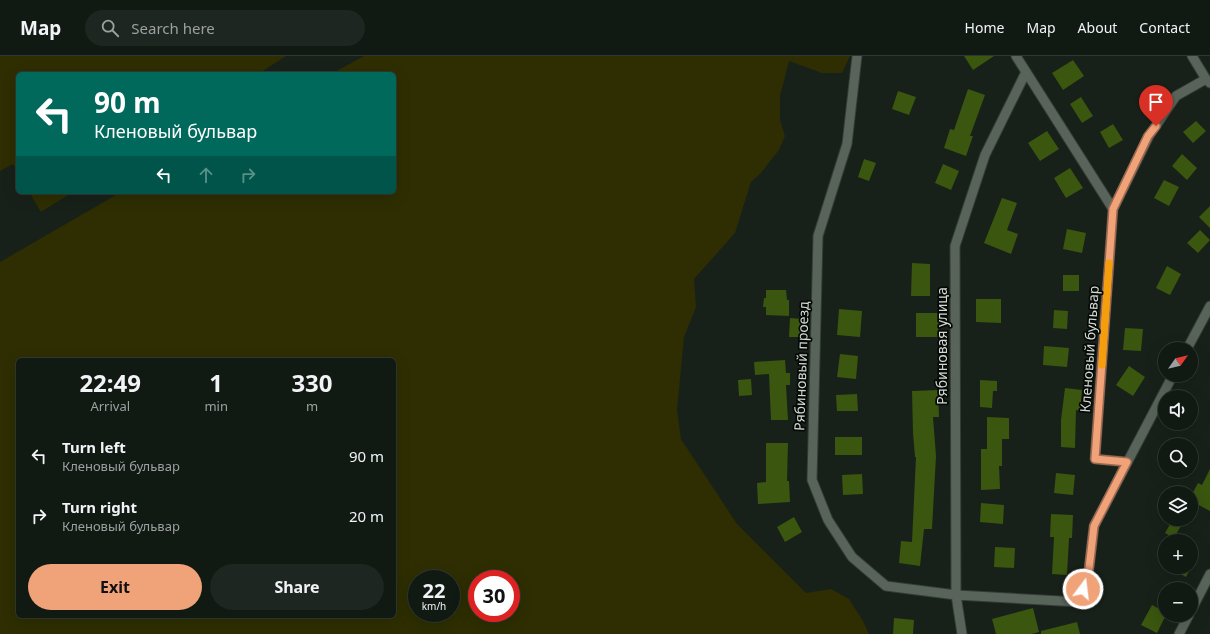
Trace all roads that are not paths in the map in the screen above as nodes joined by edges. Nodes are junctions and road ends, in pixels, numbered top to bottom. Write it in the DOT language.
graph roads {
  1 [pos="857,56"];
  2 [pos="1016,56"];
  3 [pos="1192,56"];
  4 [pos="1026,72"];
  5 [pos="1208,81"];
  6 [pos="1113,209"];
  7 [pos="1210,306"];
  8 [pos="1191,342"];
  9 [pos="1169,382"];
  10 [pos="1127,462"];
  11 [pos="1210,574"];
  12 [pos="956,595"];
  13 [pos="1198,597"];
  14 [pos="1185,622"];
  15 [pos="962,634"];
  16 [pos="1179,634"];
  1 -- 12 [label="street, Рябиновый проезд"];
  2 -- 4 [label="street"];
  3 -- 5 [label="street"];
  4 -- 6 [label="street"];
  4 -- 12 [label="street, Рябиновая улица"];
  5 -- 6 [label="street"];
  6 -- 10 [label="street, Кленовый бульвар"];
  7 -- 8 [label="street"];
  9 -- 10 [label="street"];
  10 -- 12 [label="street, Рябиновый проезд"];
  11 -- 13 [label="street"];
  12 -- 15 [label="street, Рябиновая улица"];
  14 -- 16 [label="street"];
}
